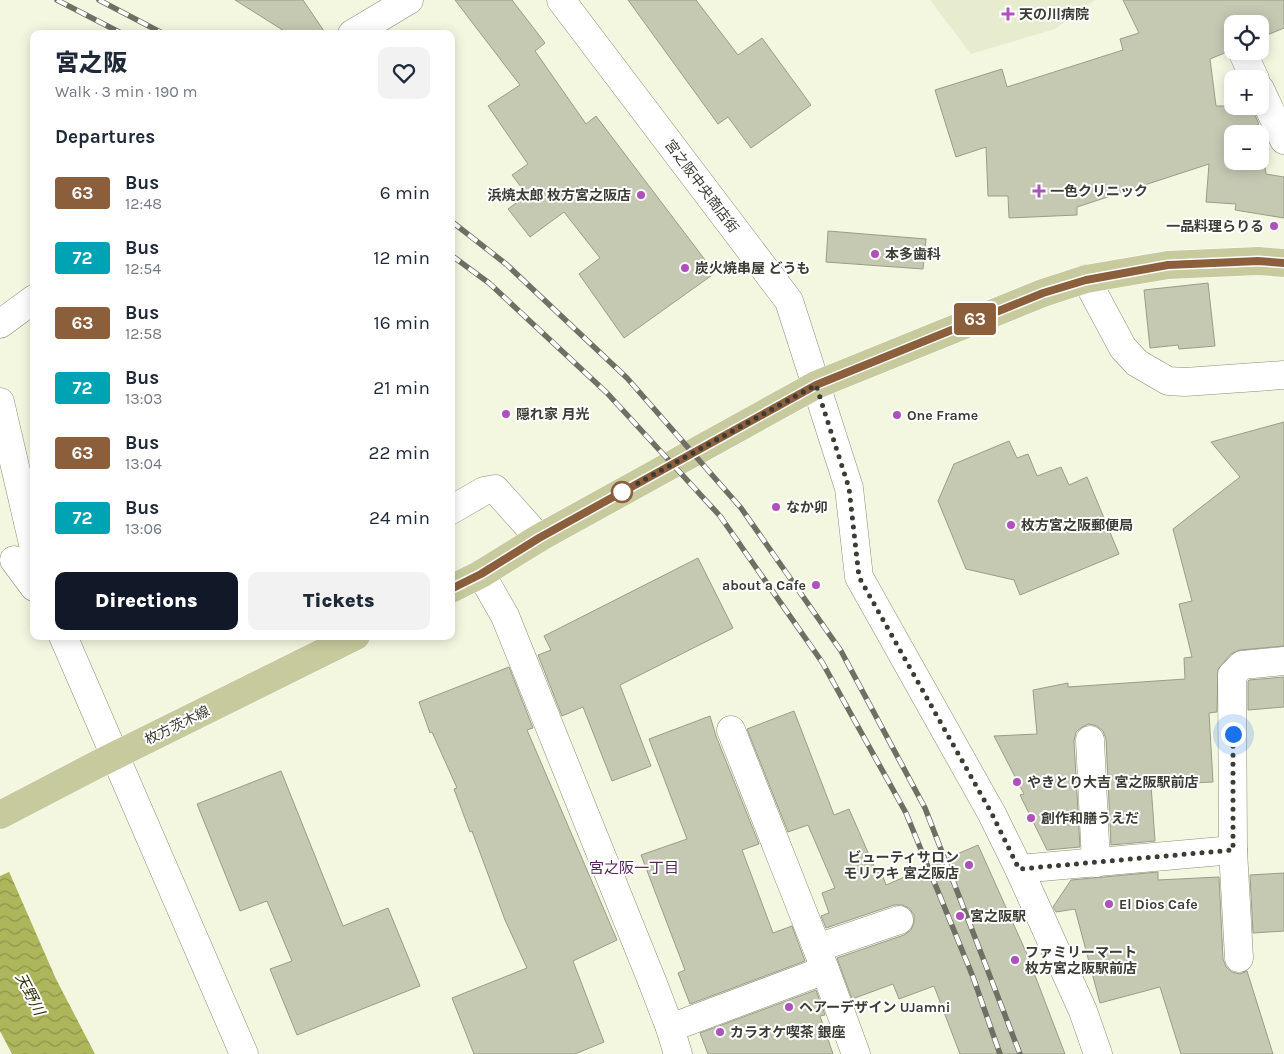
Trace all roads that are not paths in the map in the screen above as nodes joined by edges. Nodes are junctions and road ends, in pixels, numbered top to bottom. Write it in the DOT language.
graph roads {
  1 [pos="409,0"];
  2 [pos="561,0"];
  3 [pos="359,30"];
  4 [pos="1269,108"];
  5 [pos="1284,140"];
  6 [pos="1284,263"];
  7 [pos="1086,280"];
  8 [pos="30,301"];
  9 [pos="0,324"];
  10 [pos="1284,375"];
  11 [pos="816,385"];
  12 [pos="0,402"];
  13 [pos="455,508"];
  14 [pos="539,538"];
  15 [pos="24,554"];
  16 [pos="30,574"];
  17 [pos="481,574"];
  18 [pos="455,587"];
  19 [pos="64,640"];
  20 [pos="348,640"];
  21 [pos="1284,661"];
  22 [pos="731,730"];
  23 [pos="1090,740"];
  24 [pos="105,760"];
  25 [pos="0,815"];
  26 [pos="1233,850"];
  27 [pos="1096,863"];
  28 [pos="1019,869"];
  29 [pos="899,920"];
  30 [pos="1239,958"];
  31 [pos="821,959"];
  32 [pos="670,1028"];
  33 [pos="244,1054"];
  34 [pos="678,1054"];
  35 [pos="856,1054"];
  36 [pos="1098,1054"];
  1 -- 3 [label="street"];
  2 -- 11 [label="street, 宮之阪中央商店街"];
  4 -- 5 [label="street"];
  6 -- 7 [label="main road"];
  7 -- 10 [label="street"];
  7 -- 11 [label="main road"];
  8 -- 9 [label="street"];
  11 -- 14 [label="main road"];
  11 -- 28 [label="street, 宮之阪中央商店街"];
  12 -- 15 [label="street"];
  13 -- 14 [label="street"];
  14 -- 17 [label="main road"];
  15 -- 16 [label="street"];
  17 -- 18 [label="main road"];
  17 -- 32 [label="street"];
  19 -- 24 [label="street"];
  20 -- 24 [label="main road, 枚方茨木線"];
  21 -- 26 [label="street"];
  22 -- 31 [label="street"];
  23 -- 27 [label="street"];
  24 -- 25 [label="main road, 枚方茨木線"];
  24 -- 33 [label="street"];
  26 -- 27 [label="street"];
  26 -- 30 [label="street"];
  27 -- 28 [label="street"];
  28 -- 36 [label="street, 宮之阪中央商店街"];
  29 -- 31 [label="street"];
  31 -- 32 [label="street"];
  31 -- 35 [label="street"];
  32 -- 34 [label="street"];
}
